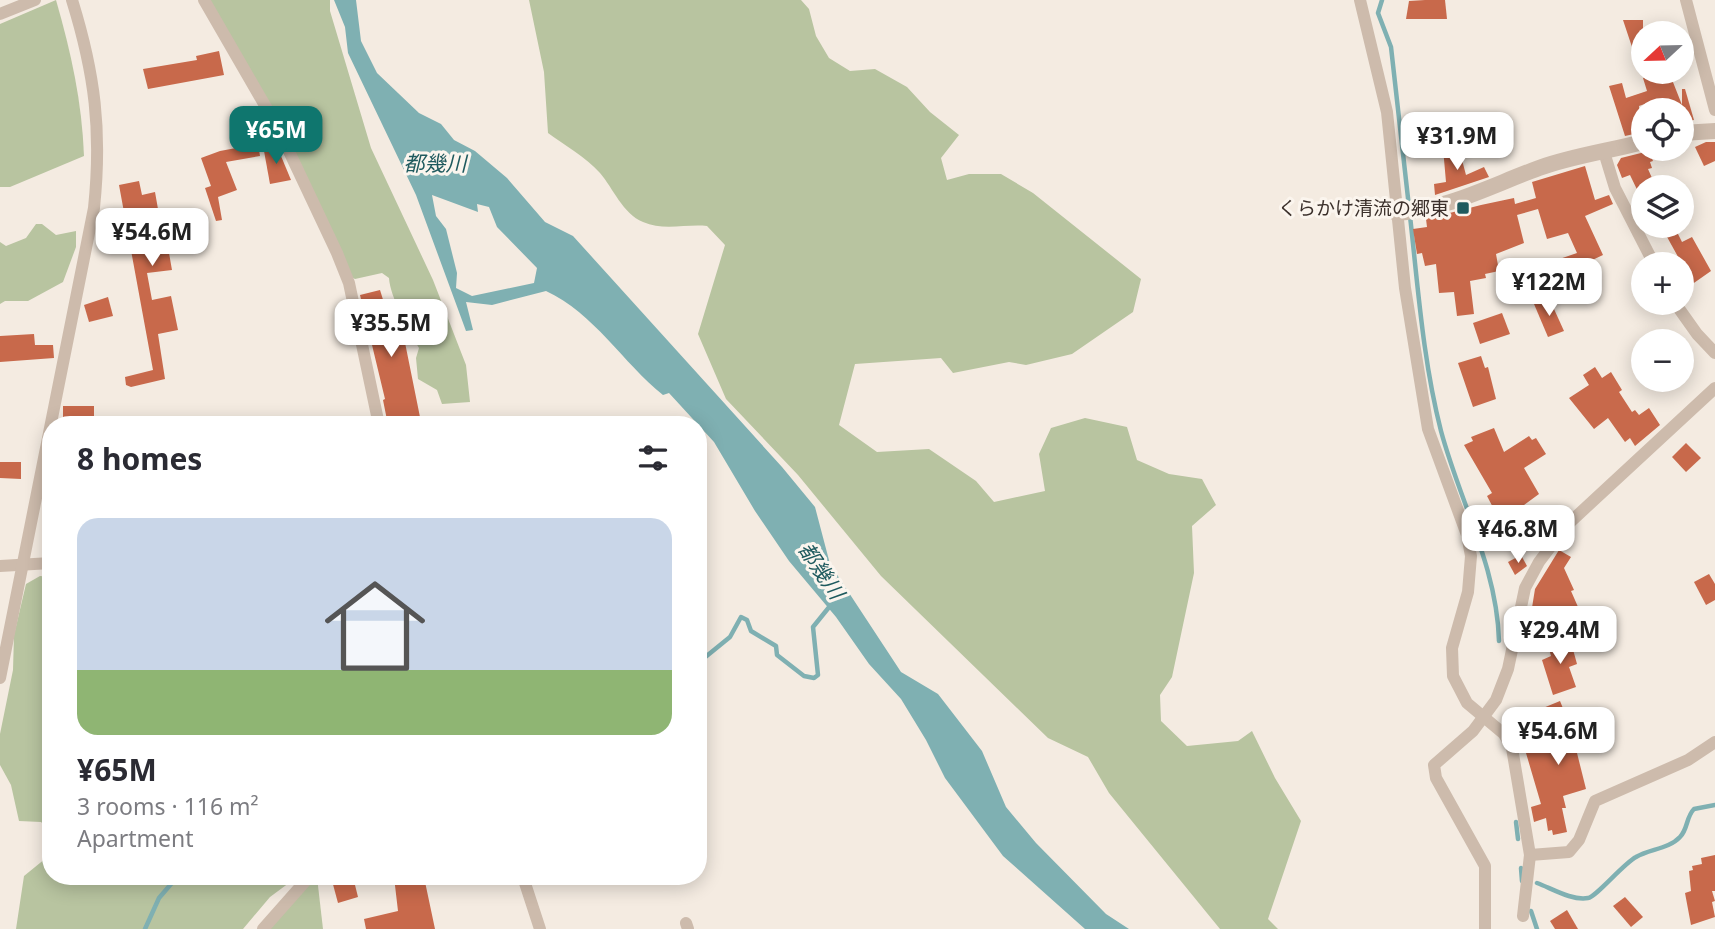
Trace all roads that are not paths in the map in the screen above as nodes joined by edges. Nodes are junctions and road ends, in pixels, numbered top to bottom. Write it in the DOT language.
graph roads {
  1 [pos="34,0"];
  2 [pos="72,0"];
  3 [pos="204,0"];
  4 [pos="1360,0"];
  5 [pos="1371,0"];
  6 [pos="1686,0"];
  7 [pos="0,14"];
  8 [pos="1365,18"];
  9 [pos="1715,110"];
  10 [pos="1715,131"];
  11 [pos="1694,132"];
  12 [pos="1631,145"];
  13 [pos="1604,152"];
  14 [pos="1396,214"];
  15 [pos="1648,252"];
  16 [pos="1684,315"];
  17 [pos="1715,353"];
  18 [pos="1715,388"];
  19 [pos="53,416"];
  20 [pos="377,416"];
  21 [pos="42,472"];
  22 [pos="42,563"];
  23 [pos="24,564"];
  24 [pos="0,566"];
  25 [pos="0,678"];
  26 [pos="1484,717"];
  27 [pos="1715,743"];
  28 [pos="1530,855"];
  29 [pos="302,885"];
  30 [pos="526,885"];
  31 [pos="1522,916"];
  32 [pos="263,929"];
  33 [pos="540,929"];
  34 [pos="1485,929"];
  1 -- 7 [label="street"];
  2 -- 19 [label="street"];
  3 -- 20 [label="street"];
  4 -- 8 [label="street"];
  5 -- 8 [label="street"];
  6 -- 9 [label="street"];
  8 -- 14 [label="street"];
  10 -- 11 [label="street"];
  12 -- 13 [label="street"];
  13 -- 14 [label="street"];
  13 -- 15 [label="street"];
  14 -- 26 [label="street"];
  16 -- 17 [label="street"];
  18 -- 26 [label="street"];
  21 -- 23 [label="street"];
  22 -- 23 [label="street"];
  23 -- 24 [label="street"];
  23 -- 25 [label="street"];
  26 -- 28 [label="street"];
  26 -- 34 [label="street"];
  27 -- 28 [label="street"];
  28 -- 31 [label="street"];
  29 -- 32 [label="street"];
  30 -- 33 [label="street"];
}
